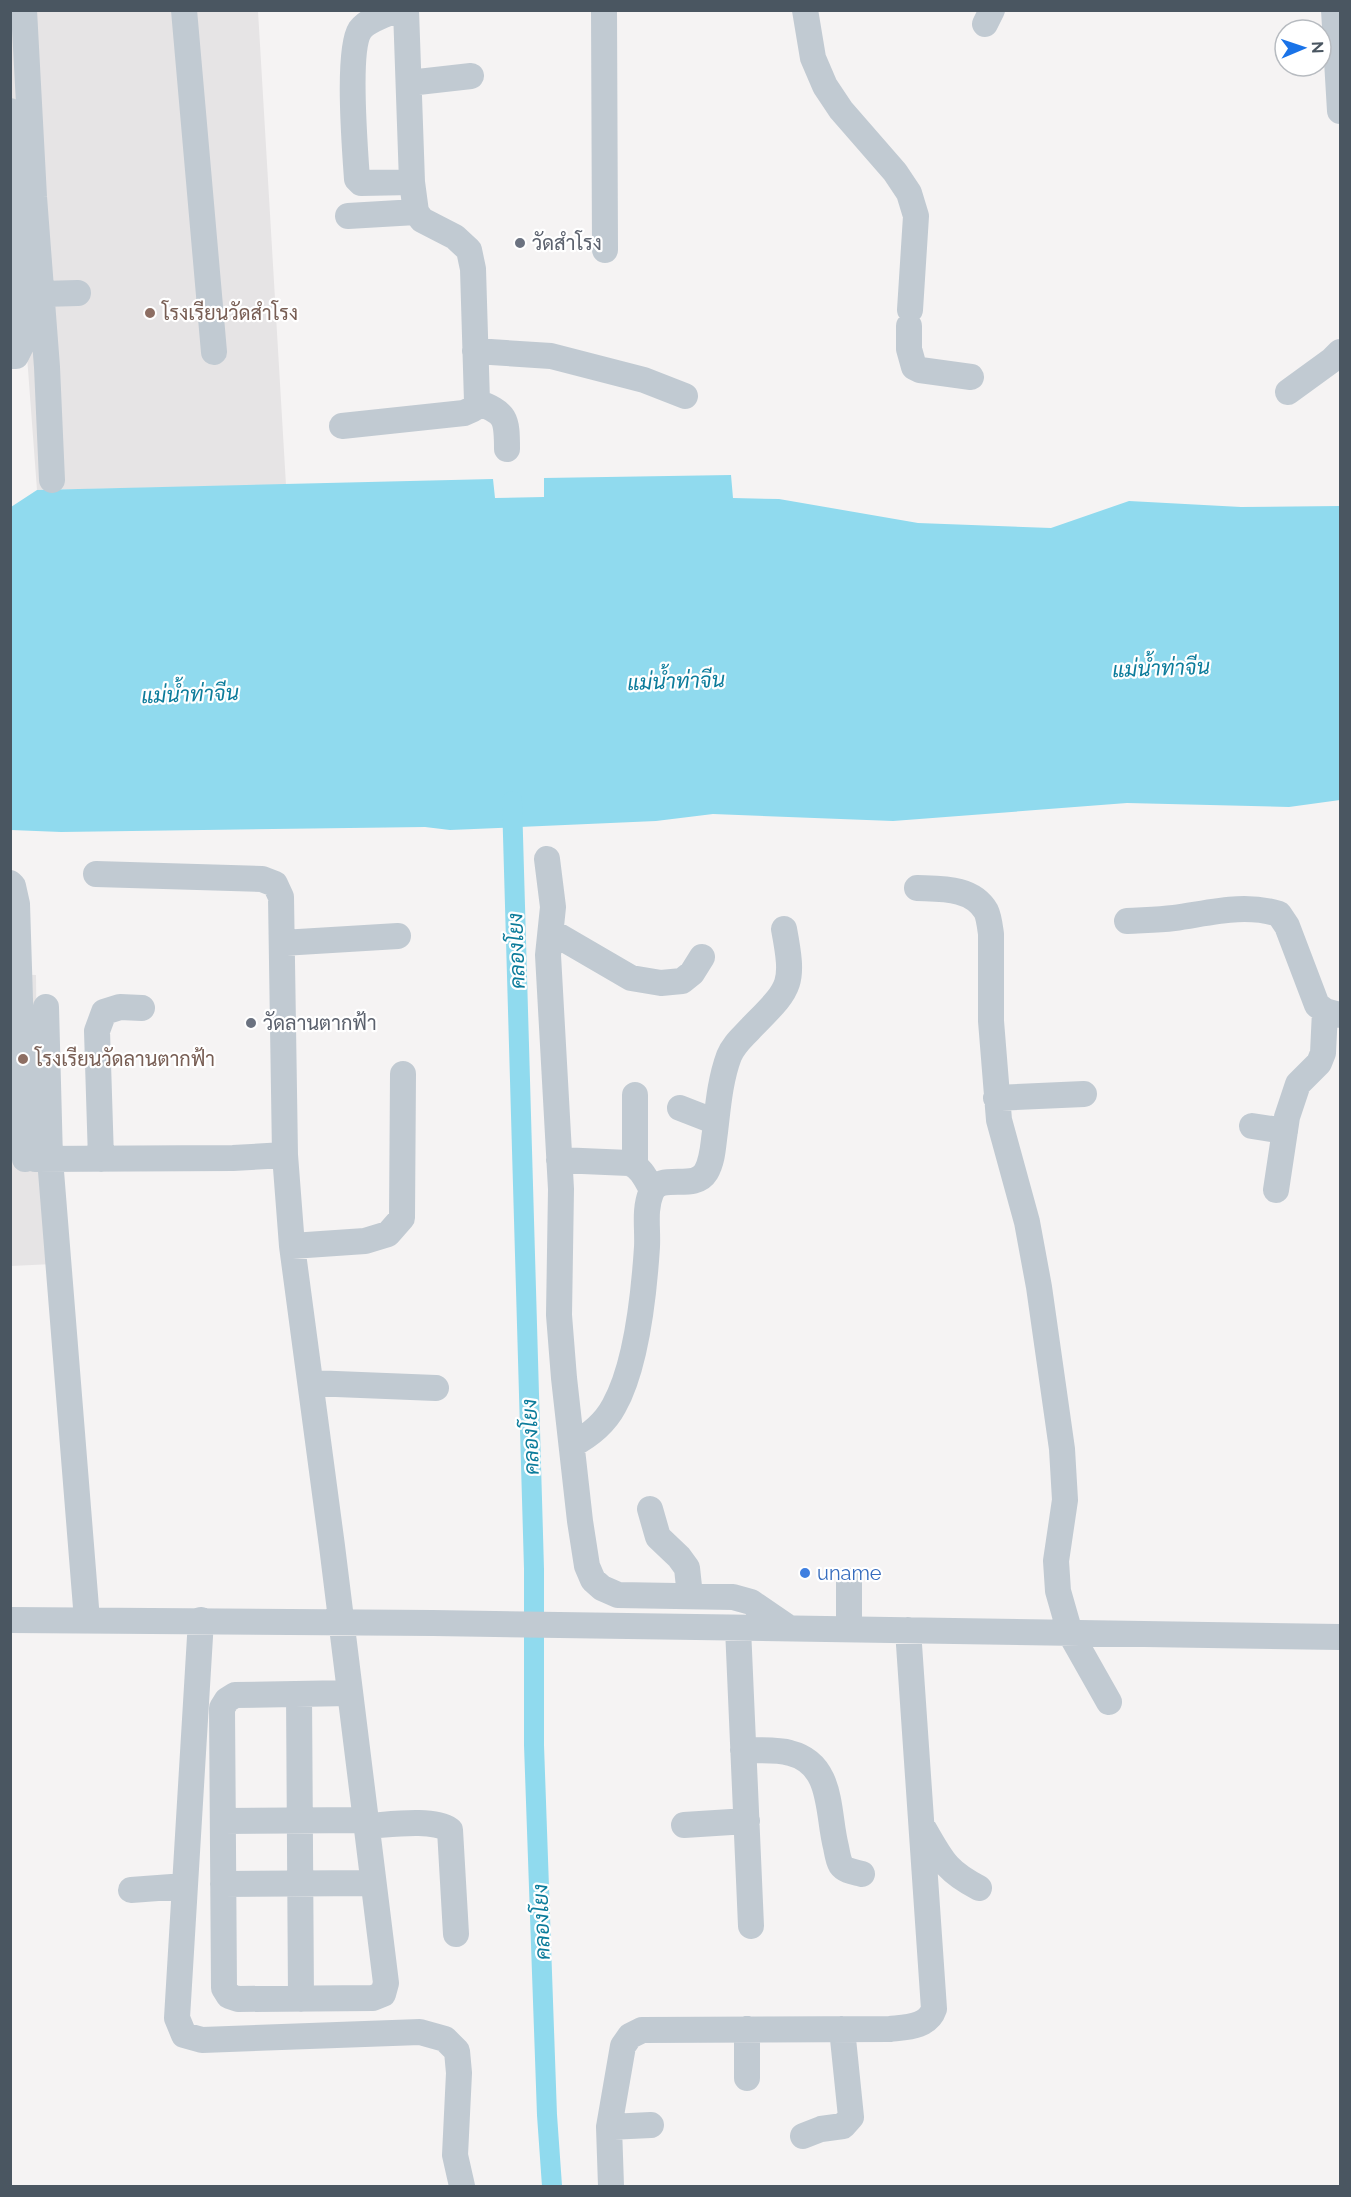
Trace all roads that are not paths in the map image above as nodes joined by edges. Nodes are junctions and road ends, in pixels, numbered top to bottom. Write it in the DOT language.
graph roads {
  1 [pos="24,10"];
  2 [pos="184,10"];
  3 [pos="397,10"];
  4 [pos="406,10"];
  5 [pos="604,10"];
  6 [pos="805,10"];
  7 [pos="1334,10"];
  8 [pos="471,76"];
  9 [pos="409,83"];
  10 [pos="10,111"];
  11 [pos="1341,111"];
  12 [pos="412,182"];
  13 [pos="416,212"];
  14 [pos="348,216"];
  15 [pos="605,250"];
  16 [pos="78,293"];
  17 [pos="42,294"];
  18 [pos="475,351"];
  19 [pos="214,352"];
  20 [pos="1341,352"];
  21 [pos="10,356"];
  22 [pos="971,377"];
  23 [pos="1287,393"];
  24 [pos="685,396"];
  25 [pos="477,402"];
  26 [pos="342,426"];
  27 [pos="507,449"];
  28 [pos="52,480"];
  29 [pos="548,859"];
  30 [pos="96,874"];
  31 [pos="10,883"];
  32 [pos="917,888"];
  33 [pos="1127,921"];
  34 [pos="784,930"];
  35 [pos="552,932"];
  36 [pos="398,936"];
  37 [pos="282,943"];
  38 [pos="702,957"];
  39 [pos="46,1008"];
  40 [pos="142,1008"];
  41 [pos="1333,1013"];
  42 [pos="403,1074"];
  43 [pos="1084,1094"];
  44 [pos="635,1095"];
  45 [pos="996,1098"];
  46 [pos="680,1108"];
  47 [pos="716,1122"];
  48 [pos="1252,1126"];
  49 [pos="1285,1131"];
  50 [pos="285,1155"];
  51 [pos="29,1159"];
  52 [pos="102,1159"];
  53 [pos="559,1160"];
  54 [pos="635,1165"];
  55 [pos="652,1190"];
  56 [pos="1276,1190"];
  57 [pos="292,1246"];
  58 [pos="311,1383"];
  59 [pos="436,1388"];
  60 [pos="572,1445"];
  61 [pos="651,1509"];
  62 [pos="849,1581"];
  63 [pos="690,1596"];
  64 [pos="10,1620"];
  65 [pos="87,1620"];
  66 [pos="201,1620"];
  67 [pos="341,1622"];
  68 [pos="738,1628"];
  69 [pos="789,1628"];
  70 [pos="849,1629"];
  71 [pos="908,1630"];
  72 [pos="1070,1633"];
  73 [pos="1341,1637"];
  74 [pos="350,1693"];
  75 [pos="299,1694"];
  76 [pos="1108,1702"];
  77 [pos="743,1750"];
  78 [pos="223,1821"];
  79 [pos="299,1821"];
  80 [pos="747,1821"];
  81 [pos="366,1823"];
  82 [pos="921,1823"];
  83 [pos="684,1825"];
  84 [pos="862,1874"];
  85 [pos="373,1883"];
  86 [pos="223,1884"];
  87 [pos="299,1884"];
  88 [pos="185,1886"];
  89 [pos="979,1888"];
  90 [pos="131,1890"];
  91 [pos="751,1926"];
  92 [pos="456,1934"];
  93 [pos="301,1999"];
  94 [pos="747,2029"];
  95 [pos="842,2029"];
  96 [pos="747,2078"];
  97 [pos="651,2125"];
  98 [pos="609,2127"];
  99 [pos="803,2136"];
  100 [pos="462,2187"];
  101 [pos="611,2187"];
  1 -- 17 [label="street"];
  2 -- 19 [label="street"];
  3 -- 12 [label="street"];
  4 -- 9 [label="street"];
  5 -- 15 [label="street"];
  6 -- 22 [label="street"];
  7 -- 11 [label="street"];
  8 -- 9 [label="street"];
  9 -- 12 [label="street"];
  10 -- 21 [label="street"];
  12 -- 13 [label="street"];
  13 -- 14 [label="street"];
  13 -- 18 [label="street"];
  16 -- 17 [label="street"];
  17 -- 28 [label="street"];
  18 -- 24 [label="street"];
  18 -- 25 [label="street"];
  20 -- 23 [label="street"];
  25 -- 26 [label="street"];
  25 -- 27 [label="street"];
  29 -- 35 [label="street"];
  30 -- 37 [label="street"];
  31 -- 51 [label="street"];
  32 -- 45 [label="street"];
  33 -- 41 [label="street"];
  34 -- 47 [label="street"];
  35 -- 38 [label="street"];
  35 -- 53 [label="street"];
  36 -- 37 [label="street"];
  37 -- 50 [label="street"];
  39 -- 51 [label="street"];
  40 -- 52 [label="street"];
  41 -- 49 [label="street"];
  42 -- 57 [label="street"];
  43 -- 45 [label="street"];
  44 -- 54 [label="street"];
  45 -- 72 [label="street"];
  46 -- 47 [label="street"];
  47 -- 55 [label="street"];
  48 -- 49 [label="street"];
  49 -- 56 [label="street"];
  50 -- 52 [label="street"];
  50 -- 57 [label="street"];
  51 -- 52 [label="street"];
  51 -- 65 [label="street"];
  53 -- 54 [label="street"];
  53 -- 60 [label="street"];
  54 -- 55 [label="street"];
  55 -- 60 [label="street"];
  57 -- 58 [label="street"];
  58 -- 59 [label="street"];
  58 -- 67 [label="street"];
  60 -- 63 [label="street"];
  61 -- 63 [label="street"];
  62 -- 70 [label="street"];
  63 -- 69 [label="street"];
  64 -- 65 [label="street"];
  65 -- 66 [label="street"];
  66 -- 67 [label="street"];
  66 -- 88 [label="street"];
  67 -- 68 [label="street"];
  67 -- 74 [label="street"];
  68 -- 69 [label="street"];
  68 -- 77 [label="street"];
  69 -- 70 [label="street"];
  70 -- 71 [label="street"];
  71 -- 72 [label="street"];
  71 -- 82 [label="street"];
  72 -- 73 [label="street"];
  72 -- 76 [label="street"];
  74 -- 75 [label="street"];
  74 -- 81 [label="street"];
  75 -- 78 [label="street"];
  75 -- 79 [label="street"];
  77 -- 80 [label="street"];
  77 -- 84 [label="street"];
  78 -- 79 [label="street"];
  78 -- 86 [label="street"];
  79 -- 81 [label="street"];
  79 -- 87 [label="street"];
  80 -- 83 [label="street"];
  80 -- 91 [label="street"];
  81 -- 85 [label="street"];
  81 -- 92 [label="street"];
  82 -- 89 [label="street"];
  82 -- 95 [label="street"];
  85 -- 87 [label="street"];
  85 -- 93 [label="street"];
  86 -- 87 [label="street"];
  86 -- 93 [label="street"];
  87 -- 93 [label="street"];
  88 -- 90 [label="street"];
  88 -- 100 [label="street"];
  94 -- 95 [label="street"];
  94 -- 96 [label="street"];
  94 -- 98 [label="street"];
  95 -- 99 [label="street"];
  97 -- 98 [label="street"];
  98 -- 101 [label="street"];
}
